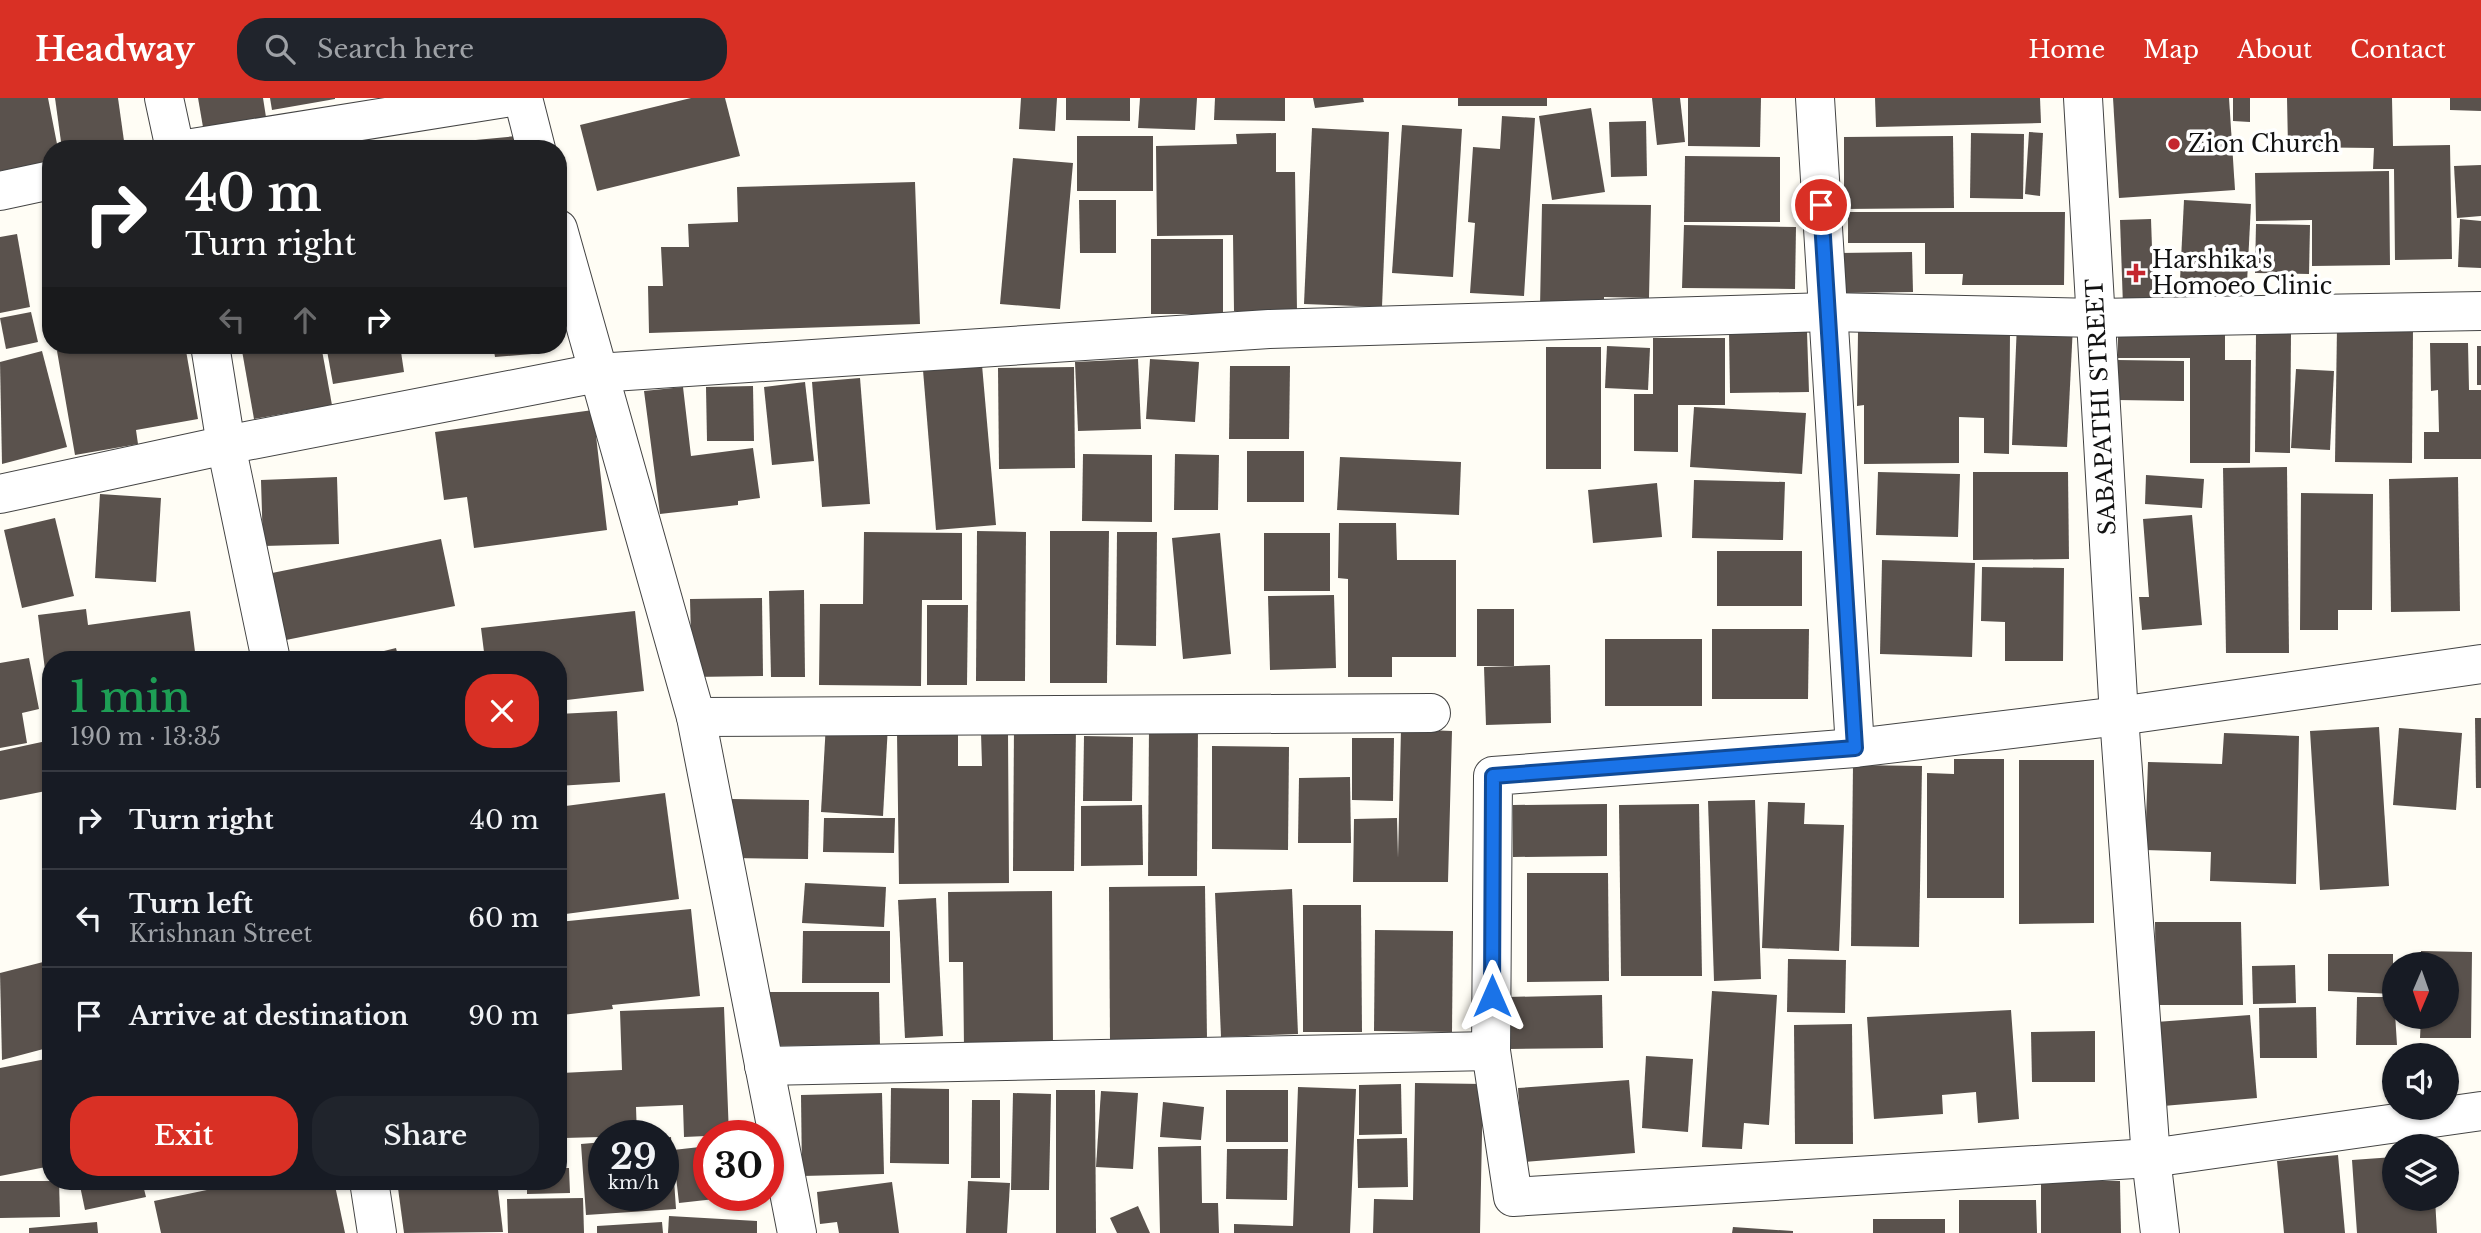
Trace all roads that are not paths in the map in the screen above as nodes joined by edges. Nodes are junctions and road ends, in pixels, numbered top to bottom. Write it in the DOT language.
graph roads {
  1 [pos="164,98"];
  2 [pos="505,98"];
  3 [pos="523,98"];
  4 [pos="1815,98"];
  5 [pos="2083,98"];
  6 [pos="173,140"];
  7 [pos="242,140"];
  8 [pos="535,140"];
  9 [pos="42,182"];
  10 [pos="0,191"];
  11 [pos="567,262"];
  12 [pos="2481,311"];
  13 [pos="1828,312"];
  14 [pos="2096,318"];
  15 [pos="211,354"];
  16 [pos="597,373"];
  17 [pos="226,445"];
  18 [pos="0,494"];
  19 [pos="269,651"];
  20 [pos="2481,664"];
  21 [pos="1430,713"];
  22 [pos="2119,716"];
  23 [pos="696,717"];
  24 [pos="1855,748"];
  25 [pos="1491,1051"];
  26 [pos="764,1066"];
  27 [pos="2481,1111"];
  28 [pos="2151,1157"];
  29 [pos="370,1190"];
  30 [pos="377,1233"];
  31 [pos="797,1233"];
  32 [pos="2160,1233"];
  1 -- 6 [label="street"];
  2 -- 7 [label="street"];
  3 -- 8 [label="street"];
  4 -- 13 [label="street"];
  5 -- 14 [label="street, SABAPATHI STREET"];
  9 -- 10 [label="street"];
  11 -- 16 [label="street"];
  12 -- 14 [label="street"];
  13 -- 14 [label="street"];
  13 -- 16 [label="street"];
  13 -- 24 [label="street"];
  14 -- 22 [label="street, SABAPATHI STREET"];
  15 -- 17 [label="street"];
  16 -- 17 [label="street"];
  16 -- 23 [label="street"];
  17 -- 18 [label="street"];
  17 -- 19 [label="street"];
  20 -- 22 [label="street"];
  21 -- 23 [label="street"];
  22 -- 24 [label="street"];
  22 -- 28 [label="street, SABAPATHI STREET"];
  23 -- 26 [label="street"];
  24 -- 25 [label="street"];
  25 -- 26 [label="street"];
  25 -- 28 [label="street"];
  26 -- 31 [label="street"];
  27 -- 28 [label="street"];
  28 -- 32 [label="street, SABAPATHI STREET"];
  29 -- 30 [label="street"];
}
